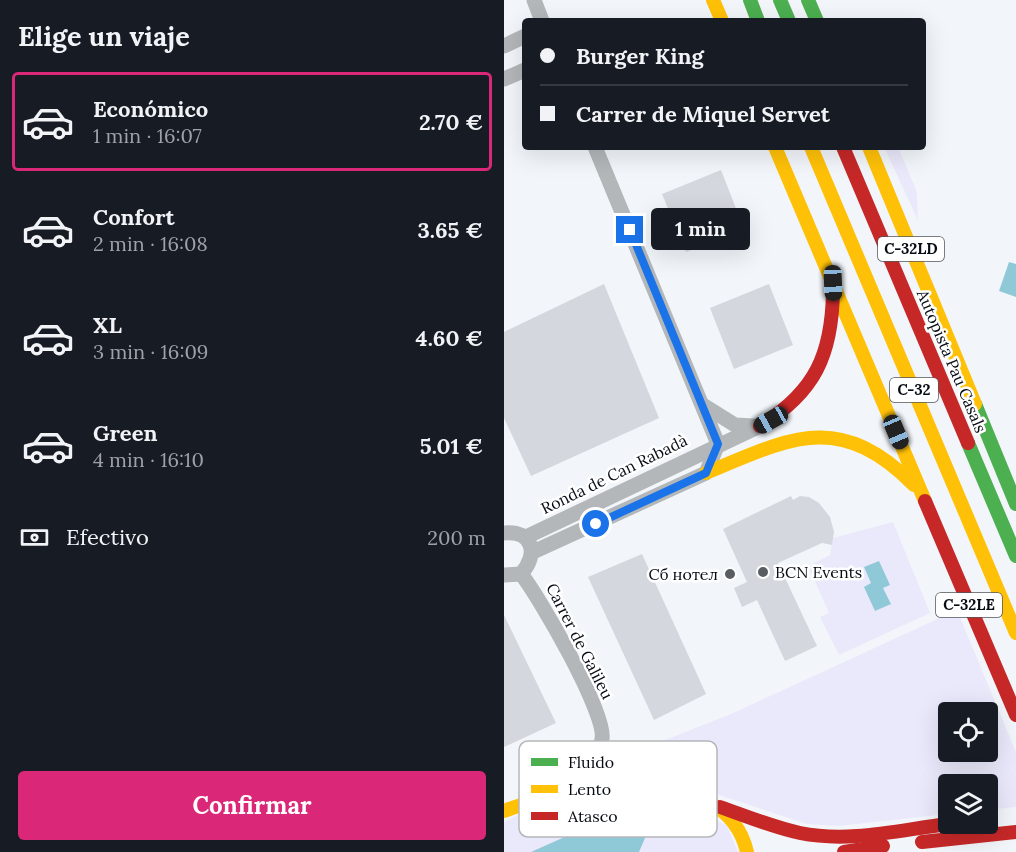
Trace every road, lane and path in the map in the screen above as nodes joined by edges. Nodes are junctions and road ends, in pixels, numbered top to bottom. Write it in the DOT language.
graph roads {
  1 [pos="534,0"];
  2 [pos="713,0"];
  3 [pos="750,0"];
  4 [pos="780,0"];
  5 [pos="808,0"];
  6 [pos="541,18"];
  7 [pos="721,18"];
  8 [pos="757,18"];
  9 [pos="788,18"];
  10 [pos="816,18"];
  11 [pos="522,37"];
  12 [pos="504,46"];
  13 [pos="522,71"];
  14 [pos="504,79"];
  15 [pos="597,150"];
  16 [pos="776,150"];
  17 [pos="812,150"];
  18 [pos="844,150"];
  19 [pos="870,150"];
  20 [pos="833,283"];
  21 [pos="953,351"];
  22 [pos="702,404"];
  23 [pos="760,426"];
  24 [pos="718,444"];
  25 [pos="1010,452"];
  26 [pos="706,473"];
  27 [pos="923,496"];
  28 [pos="1016,504"];
  29 [pos="504,533"];
  30 [pos="525,537"];
  31 [pos="533,552"];
  32 [pos="1016,556"];
  33 [pos="521,574"];
  34 [pos="504,575"];
  35 [pos="1016,633"];
  36 [pos="1016,715"];
  37 [pos="602,741"];
  38 [pos="718,806"];
  39 [pos="519,807"];
  40 [pos="504,811"];
  41 [pos="938,825"];
  42 [pos="1016,831"];
  43 [pos="747,852"];
  44 [pos="844,852"];
  1 -- 6 [label="street"];
  2 -- 7 [label="main road"];
  3 -- 8 [label="main road"];
  4 -- 9 [label="main road"];
  5 -- 10 [label="main road"];
  11 -- 12 [label="street"];
  13 -- 14 [label="street"];
  15 -- 22 [label="street"];
  16 -- 20 [label="main road, C-32LE"];
  17 -- 35 [label="main road, C-32"];
  18 -- 32 [label="main road, Autopista Pau Casals / C-32"];
  19 -- 21 [label="main road, C-32LD"];
  20 -- 23 [label="main road"];
  20 -- 27 [label="main road, C-32LE"];
  21 -- 25 [label="main road"];
  21 -- 28 [label="main road, C-32LD"];
  22 -- 23 [label="street"];
  22 -- 24 [label="street"];
  23 -- 24 [label="street, Ronda de Can Rabadà"];
  24 -- 26 [label="street"];
  24 -- 30 [label="street, Ronda de Can Rabadà"];
  26 -- 27 [label="main road"];
  26 -- 31 [label="street"];
  27 -- 36 [label="main road, C-32LE"];
  29 -- 30 [label="street"];
  30 -- 31 [label="street"];
  31 -- 33 [label="street"];
  33 -- 34 [label="street"];
  33 -- 37 [label="street, Carrer de Galileu"];
  38 -- 41 [label="main road"];
  38 -- 43 [label="main road"];
  39 -- 40 [label="main road"];
  42 -- 44 [label="main road"];
}
